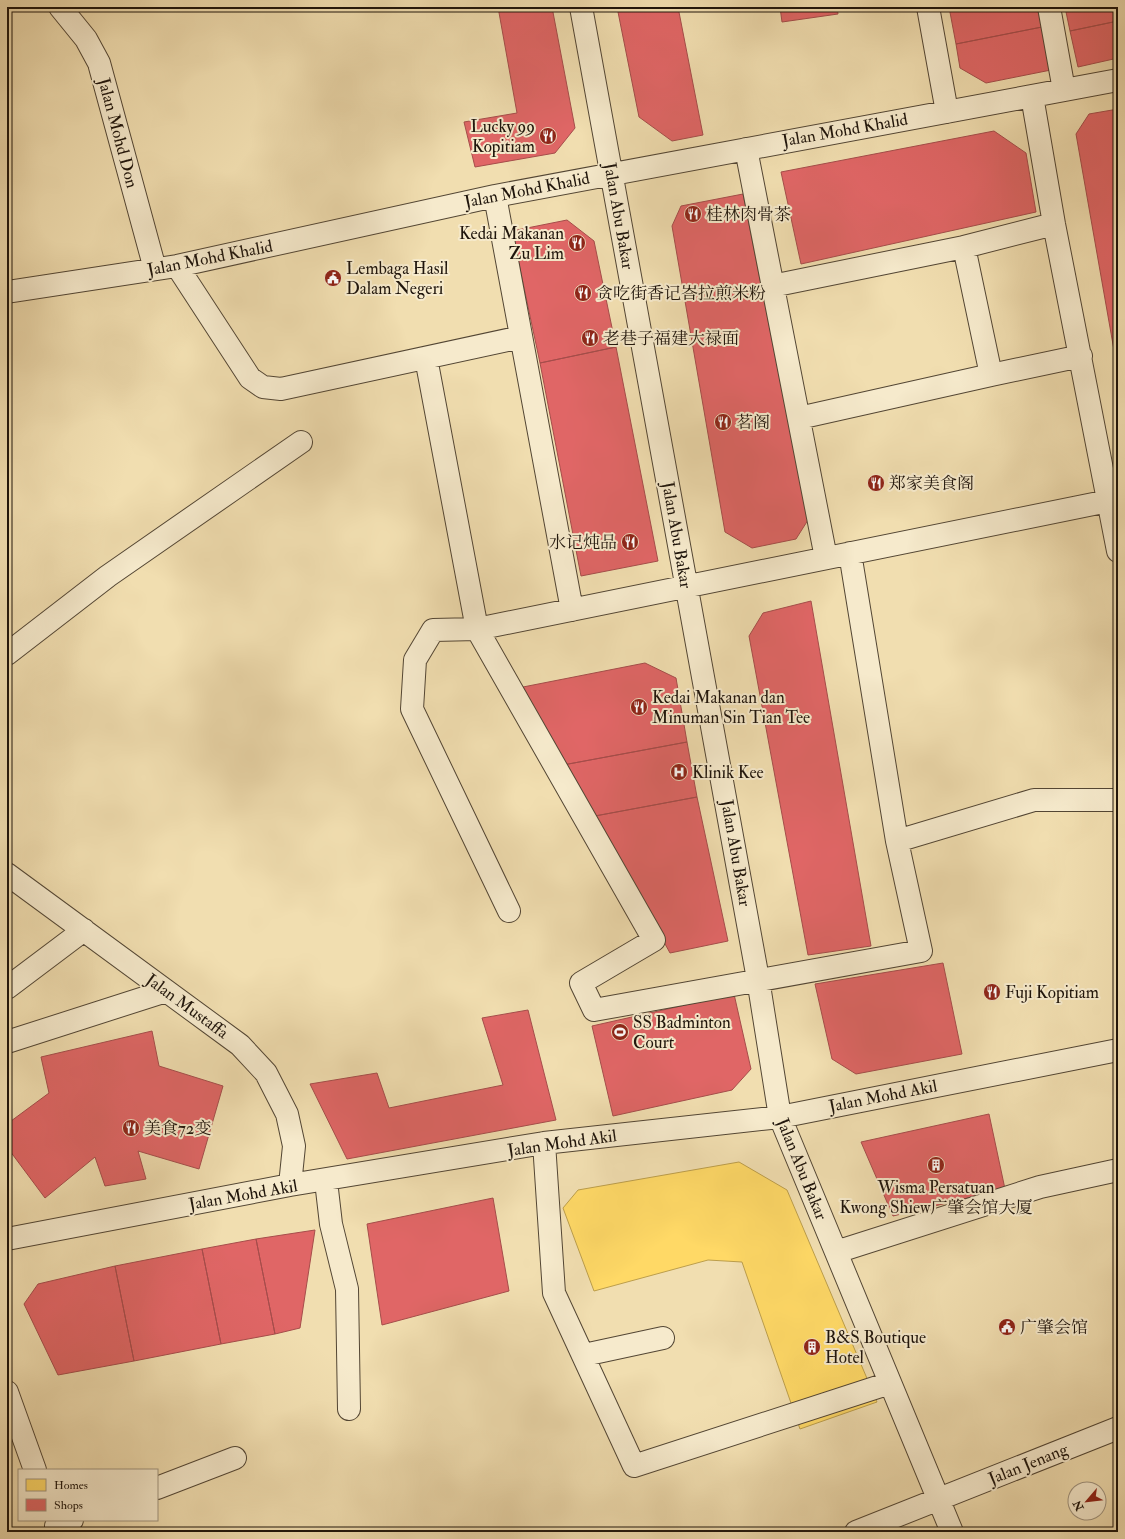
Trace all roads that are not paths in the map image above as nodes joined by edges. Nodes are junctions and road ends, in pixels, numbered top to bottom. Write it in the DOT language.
graph roads {
  1 [pos="60,7"];
  2 [pos="581,7"];
  3 [pos="928,7"];
  4 [pos="1049,7"];
  5 [pos="1118,80"];
  6 [pos="1064,90"];
  7 [pos="1032,96"];
  8 [pos="947,112"];
  9 [pos="746,149"];
  10 [pos="612,173"];
  11 [pos="495,196"];
  12 [pos="1054,224"];
  13 [pos="964,247"];
  14 [pos="177,266"];
  15 [pos="155,269"];
  16 [pos="772,286"];
  17 [pos="7,292"];
  18 [pos="521,336"];
  19 [pos="1081,356"];
  20 [pos="426,358"];
  21 [pos="991,375"];
  22 [pos="798,418"];
  23 [pos="301,442"];
  24 [pos="1113,500"];
  25 [pos="1118,551"];
  26 [pos="850,553"];
  27 [pos="826,558"];
  28 [pos="687,587"];
  29 [pos="572,610"];
  30 [pos="477,629"];
  31 [pos="7,654"];
  32 [pos="1118,800"];
  33 [pos="897,841"];
  34 [pos="7,874"];
  35 [pos="509,911"];
  36 [pos="84,930"];
  37 [pos="758,979"];
  38 [pos="7,988"];
  39 [pos="166,991"];
  40 [pos="7,1042"];
  41 [pos="1118,1050"];
  42 [pos="780,1117"];
  43 [pos="544,1144"];
  44 [pos="1118,1170"];
  45 [pos="326,1180"];
  46 [pos="290,1185"];
  47 [pos="7,1238"];
  48 [pos="836,1252"];
  49 [pos="663,1338"];
  50 [pos="584,1355"];
  51 [pos="890,1383"];
  52 [pos="8,1401"];
  53 [pos="349,1409"];
  54 [pos="1118,1428"];
  55 [pos="235,1458"];
  56 [pos="35,1469"];
  57 [pos="158,1488"];
  58 [pos="938,1500"];
  59 [pos="856,1532"];
  60 [pos="952,1532"];
  1 -- 15 [label="street, Jalan Mohd Don"];
  2 -- 10 [label="street, Jalan Abu Bakar"];
  3 -- 8 [label="street"];
  4 -- 6 [label="street"];
  5 -- 6 [label="street, Jalan Mohd Khalid"];
  6 -- 7 [label="street, Jalan Mohd Khalid"];
  7 -- 8 [label="street, Jalan Mohd Khalid"];
  7 -- 12 [label="street"];
  8 -- 9 [label="street, Jalan Mohd Khalid"];
  9 -- 10 [label="street, Jalan Mohd Khalid"];
  9 -- 16 [label="street"];
  10 -- 11 [label="street, Jalan Mohd Khalid"];
  10 -- 28 [label="street, Jalan Abu Bakar"];
  11 -- 14 [label="street, Jalan Mohd Khalid"];
  11 -- 18 [label="street"];
  12 -- 13 [label="street"];
  12 -- 19 [label="street"];
  13 -- 16 [label="street"];
  13 -- 21 [label="street"];
  14 -- 15 [label="street, Jalan Mohd Khalid"];
  14 -- 20 [label="street"];
  15 -- 17 [label="street, Jalan Mohd Khalid"];
  16 -- 22 [label="street"];
  18 -- 20 [label="street"];
  18 -- 29 [label="street"];
  19 -- 21 [label="street"];
  19 -- 24 [label="street"];
  20 -- 30 [label="street"];
  21 -- 22 [label="street"];
  22 -- 27 [label="street"];
  23 -- 31 [label="street"];
  24 -- 25 [label="street"];
  24 -- 26 [label="street"];
  26 -- 27 [label="street"];
  26 -- 33 [label="street"];
  27 -- 28 [label="street"];
  28 -- 29 [label="street"];
  28 -- 37 [label="street, Jalan Abu Bakar"];
  29 -- 30 [label="street"];
  30 -- 35 [label="street"];
  30 -- 37 [label="street"];
  32 -- 33 [label="street"];
  33 -- 37 [label="street"];
  34 -- 36 [label="street, Jalan Mustaffa"];
  36 -- 38 [label="street"];
  36 -- 39 [label="street, Jalan Mustaffa"];
  37 -- 42 [label="street, Jalan Abu Bakar"];
  39 -- 40 [label="street"];
  39 -- 46 [label="street, Jalan Mustaffa"];
  41 -- 42 [label="street, Jalan Mohd Akil"];
  42 -- 43 [label="street, Jalan Mohd Akil"];
  42 -- 48 [label="street, Jalan Abu Bakar"];
  43 -- 45 [label="street, Jalan Mohd Akil"];
  43 -- 50 [label="street"];
  44 -- 48 [label="street"];
  45 -- 46 [label="street, Jalan Mohd Akil"];
  45 -- 53 [label="street"];
  46 -- 47 [label="street, Jalan Mohd Akil"];
  48 -- 51 [label="street, Jalan Abu Bakar"];
  49 -- 50 [label="street"];
  50 -- 51 [label="street"];
  51 -- 58 [label="street, Jalan Abu Bakar"];
  52 -- 56 [label="street"];
  54 -- 58 [label="street, Jalan Jenang"];
  55 -- 57 [label="street"];
  58 -- 59 [label="street, Jalan Jenang"];
  58 -- 60 [label="street, Jalan Abu Bakar"];
}
